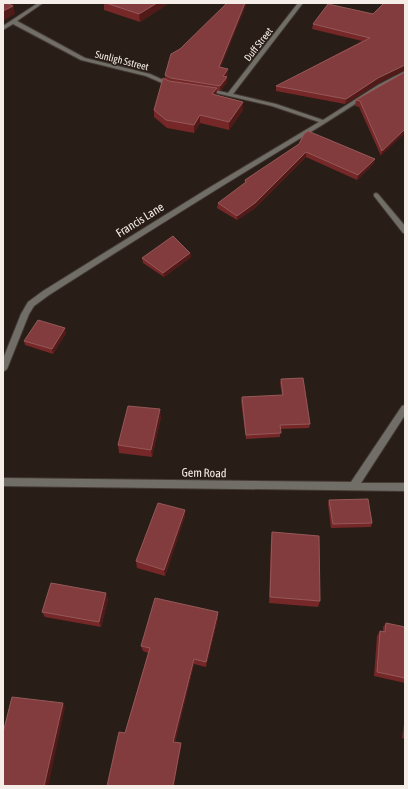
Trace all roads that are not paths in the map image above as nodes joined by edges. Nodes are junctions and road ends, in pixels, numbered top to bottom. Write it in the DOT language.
graph roads {
  1 [pos="41,3"];
  2 [pos="301,3"];
  3 [pos="14,22"];
  4 [pos="3,28"];
  5 [pos="405,73"];
  6 [pos="176,86"];
  7 [pos="197,89"];
  8 [pos="230,95"];
  9 [pos="324,122"];
  10 [pos="376,195"];
  11 [pos="405,231"];
  12 [pos="3,369"];
  13 [pos="405,408"];
  14 [pos="3,482"];
  15 [pos="353,487"];
  16 [pos="405,487"];
  1 -- 3 [label="street"];
  2 -- 8 [label="street, Duff Street"];
  3 -- 4 [label="street"];
  3 -- 6 [label="street, Sunligh Sstreet"];
  5 -- 9 [label="street, Francis Lane"];
  7 -- 8 [label="street"];
  8 -- 9 [label="street"];
  9 -- 12 [label="street, Francis Lane"];
  10 -- 11 [label="street"];
  13 -- 15 [label="street"];
  14 -- 15 [label="street, Gem Road"];
  15 -- 16 [label="street, Gem Road"];
}
